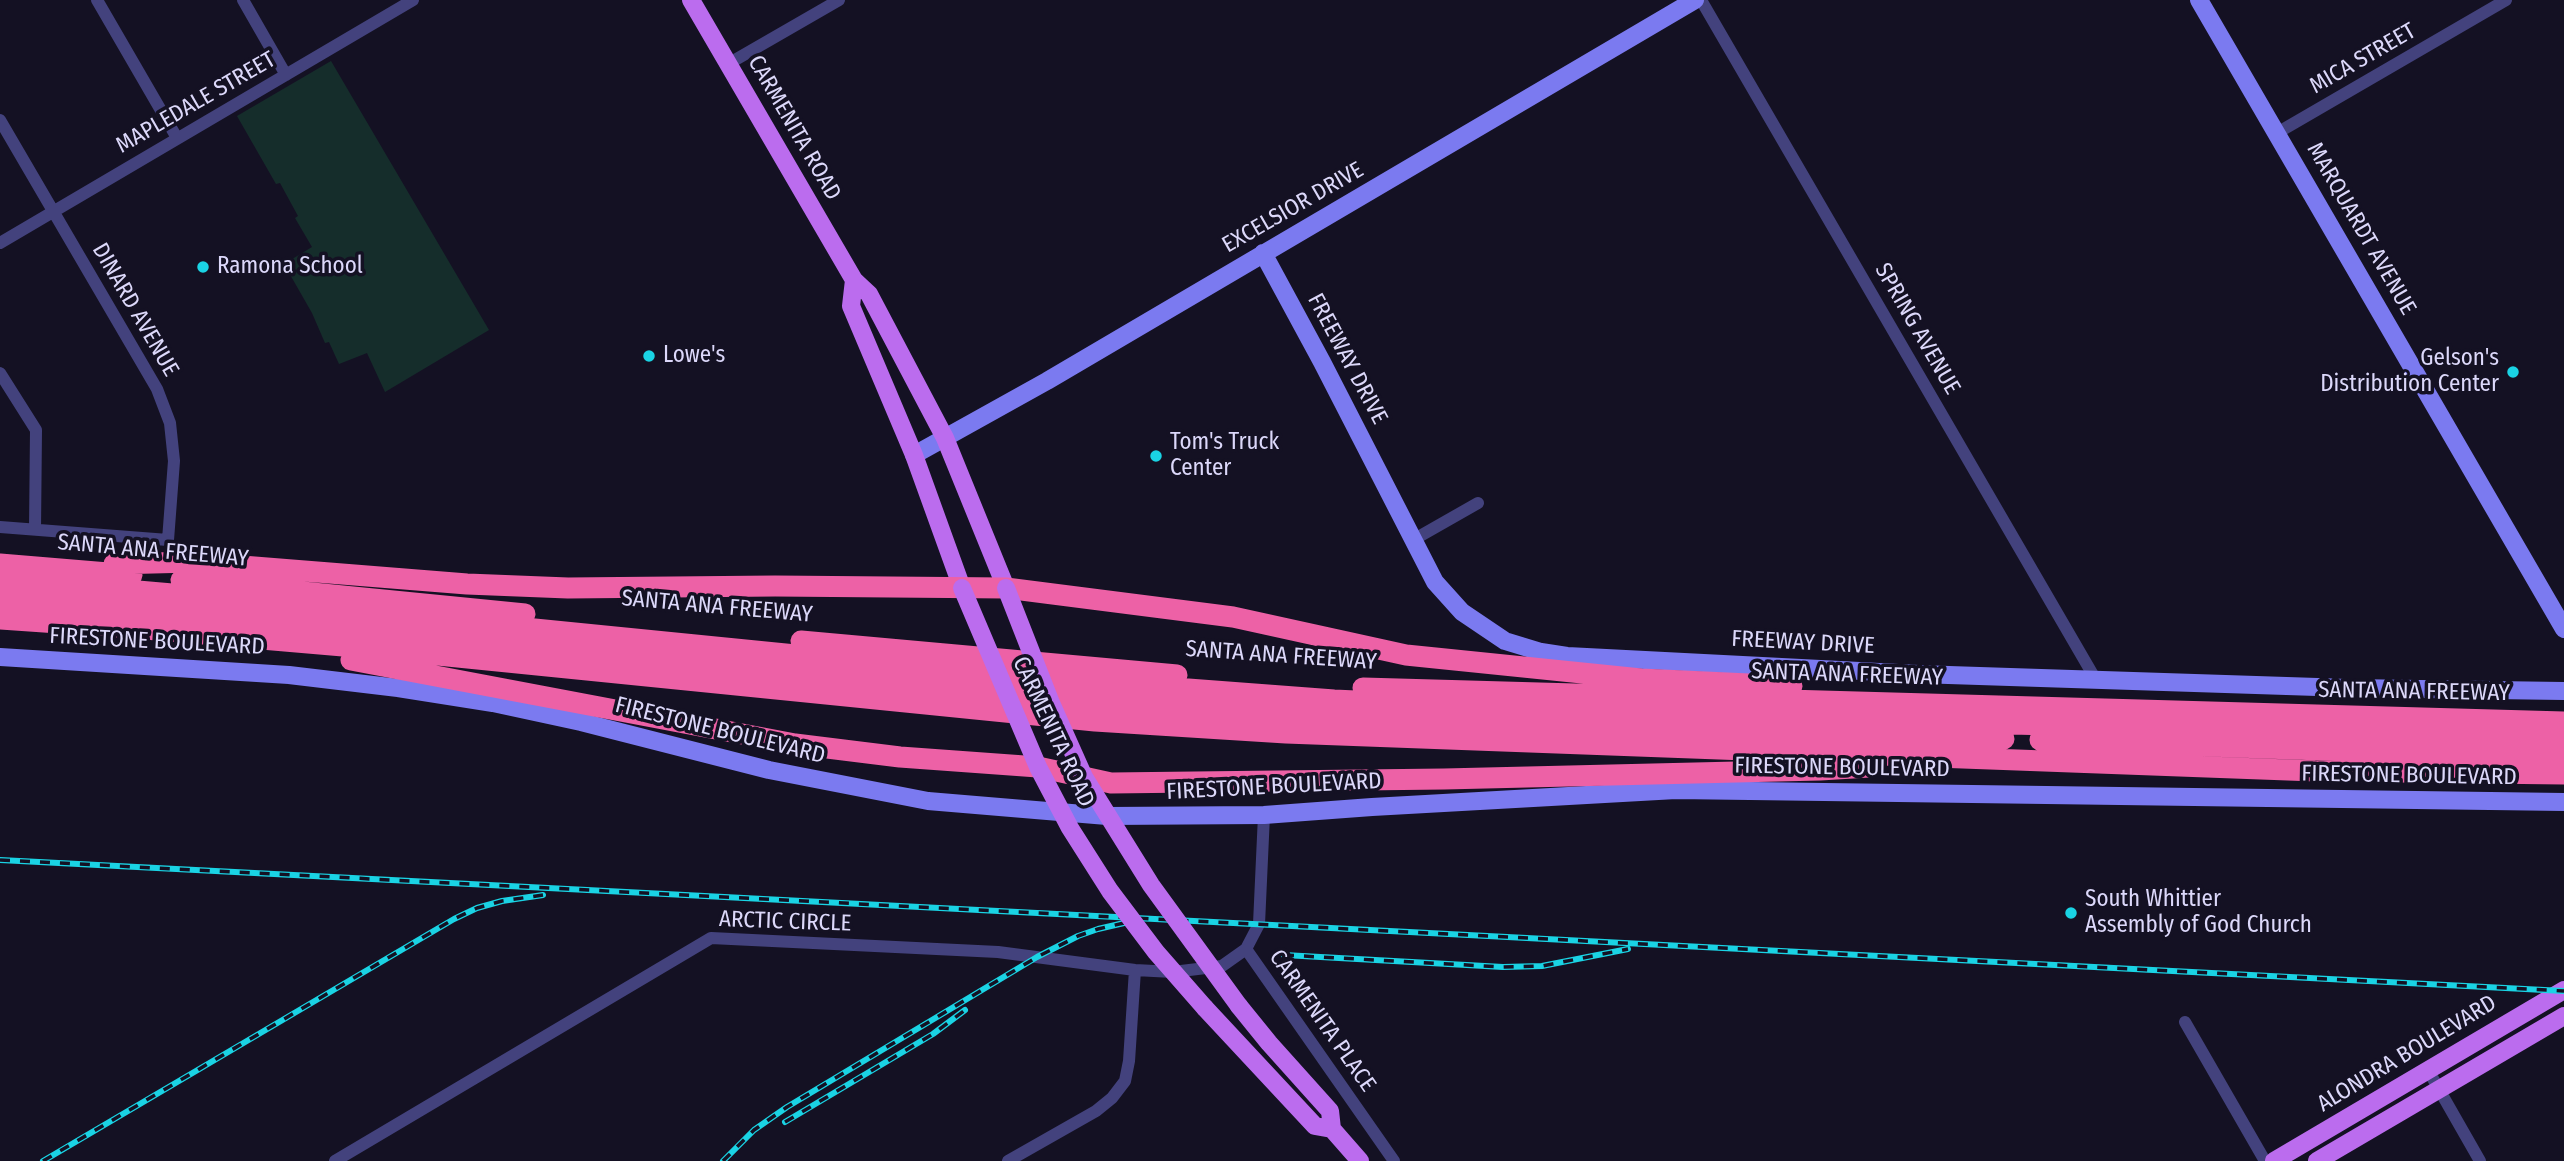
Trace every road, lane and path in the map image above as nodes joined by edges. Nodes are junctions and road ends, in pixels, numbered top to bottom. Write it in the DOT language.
graph roads {
  1 [pos="97,0"];
  2 [pos="243,0"];
  3 [pos="413,0"];
  4 [pos="691,0"];
  5 [pos="839,0"];
  6 [pos="1695,0"];
  7 [pos="1701,0"];
  8 [pos="2199,0"];
  9 [pos="2506,0"];
  10 [pos="391,6"];
  11 [pos="728,64"];
  12 [pos="286,75"];
  13 [pos="0,120"];
  14 [pos="2277,133"];
  15 [pos="177,138"];
  16 [pos="53,211"];
  17 [pos="0,243"];
  18 [pos="1263,253"];
  19 [pos="853,281"];
  20 [pos="0,373"];
  21 [pos="945,438"];
  22 [pos="914,455"];
  23 [pos="1478,503"];
  24 [pos="0,527"];
  25 [pos="35,529"];
  26 [pos="1413,540"];
  27 [pos="0,564"];
  28 [pos="28,566"];
  29 [pos="0,579"];
  30 [pos="962,588"];
  31 [pos="1006,588"];
  32 [pos="0,599"];
  33 [pos="0,619"];
  34 [pos="145,629"];
  35 [pos="2564,629"];
  36 [pos="0,657"];
  37 [pos="2096,680"];
  38 [pos="2564,691"];
  39 [pos="2026,706"];
  40 [pos="2564,722"];
  41 [pos="2564,738"];
  42 [pos="2564,754"];
  43 [pos="1981,759"];
  44 [pos="1038,767"];
  45 [pos="2564,774"];
  46 [pos="1084,777"];
  47 [pos="2564,802"];
  48 [pos="1264,815"];
  49 [pos="1245,949"];
  50 [pos="1135,970"];
  51 [pos="2564,990"];
  52 [pos="2564,1016"];
  53 [pos="2185,1022"];
  54 [pos="2428,1070"];
  55 [pos="2439,1089"];
  56 [pos="1332,1129"];
  57 [pos="335,1161"];
  58 [pos="1007,1161"];
  59 [pos="1360,1161"];
  60 [pos="1394,1161"];
  61 [pos="2265,1161"];
  62 [pos="2274,1161"];
  63 [pos="2317,1161"];
  64 [pos="2480,1161"];
  1 -- 15 [label="street"];
  2 -- 12 [label="street"];
  3 -- 10 [label="street, MAPLEDALE STREET"];
  4 -- 11 [label="main road, CARMENITA ROAD"];
  5 -- 11 [label="street"];
  6 -- 18 [label="street, EXCELSIOR DRIVE"];
  7 -- 37 [label="street, SPRING AVENUE"];
  8 -- 14 [label="street, MARQUARDT AVENUE"];
  9 -- 14 [label="street, MICA STREET"];
  10 -- 12 [label="street, MAPLEDALE STREET"];
  11 -- 19 [label="main road, CARMENITA ROAD"];
  12 -- 15 [label="street, MAPLEDALE STREET"];
  13 -- 16 [label="street, DINARD AVENUE"];
  14 -- 35 [label="street, MARQUARDT AVENUE"];
  15 -- 16 [label="street, MAPLEDALE STREET"];
  16 -- 17 [label="street, MAPLEDALE STREET"];
  16 -- 25 [label="street, DINARD AVENUE"];
  18 -- 21 [label="street, EXCELSIOR DRIVE"];
  18 -- 26 [label="street, FREEWAY DRIVE"];
  19 -- 21 [label="main road, CARMENITA ROAD"];
  19 -- 22 [label="main road, CARMENITA ROAD"];
  20 -- 25 [label="street"];
  21 -- 22 [label="street, EXCELSIOR DRIVE"];
  21 -- 31 [label="main road, CARMENITA ROAD"];
  22 -- 30 [label="main road, CARMENITA ROAD"];
  23 -- 26 [label="street"];
  24 -- 25 [label="street"];
  26 -- 37 [label="street, FREEWAY DRIVE"];
  27 -- 28 [label="highway, SANTA ANA FREEWAY"];
  28 -- 30 [label="highway"];
  28 -- 39 [label="highway, SANTA ANA FREEWAY"];
  29 -- 41 [label="highway"];
  30 -- 31 [label="highway"];
  30 -- 44 [label="main road, CARMENITA ROAD, bridge"];
  31 -- 39 [label="highway"];
  31 -- 46 [label="main road, CARMENITA ROAD, bridge"];
  32 -- 42 [label="highway"];
  33 -- 34 [label="highway"];
  34 -- 43 [label="highway"];
  34 -- 44 [label="highway"];
  36 -- 48 [label="street, FIRESTONE BOULEVARD"];
  37 -- 38 [label="street, FREEWAY DRIVE"];
  39 -- 40 [label="highway, SANTA ANA FREEWAY"];
  43 -- 45 [label="highway"];
  43 -- 46 [label="highway"];
  44 -- 46 [label="highway"];
  44 -- 56 [label="main road, CARMENITA ROAD, bridge"];
  46 -- 56 [label="main road, CARMENITA ROAD, bridge"];
  47 -- 48 [label="street, FIRESTONE BOULEVARD"];
  48 -- 49 [label="street, CARMENITA PLACE"];
  49 -- 50 [label="street, ARCTIC CIRCLE"];
  49 -- 60 [label="street, CARMENITA PLACE"];
  50 -- 57 [label="street, ARCTIC CIRCLE"];
  50 -- 58 [label="street"];
  51 -- 54 [label="main road, ALONDRA BOULEVARD"];
  52 -- 55 [label="main road, ALONDRA BOULEVARD"];
  53 -- 61 [label="street"];
  54 -- 55 [label="street"];
  54 -- 62 [label="main road, ALONDRA BOULEVARD"];
  55 -- 63 [label="main road, ALONDRA BOULEVARD"];
  55 -- 64 [label="street"];
  56 -- 59 [label="main road, CARMENITA ROAD"];
}
